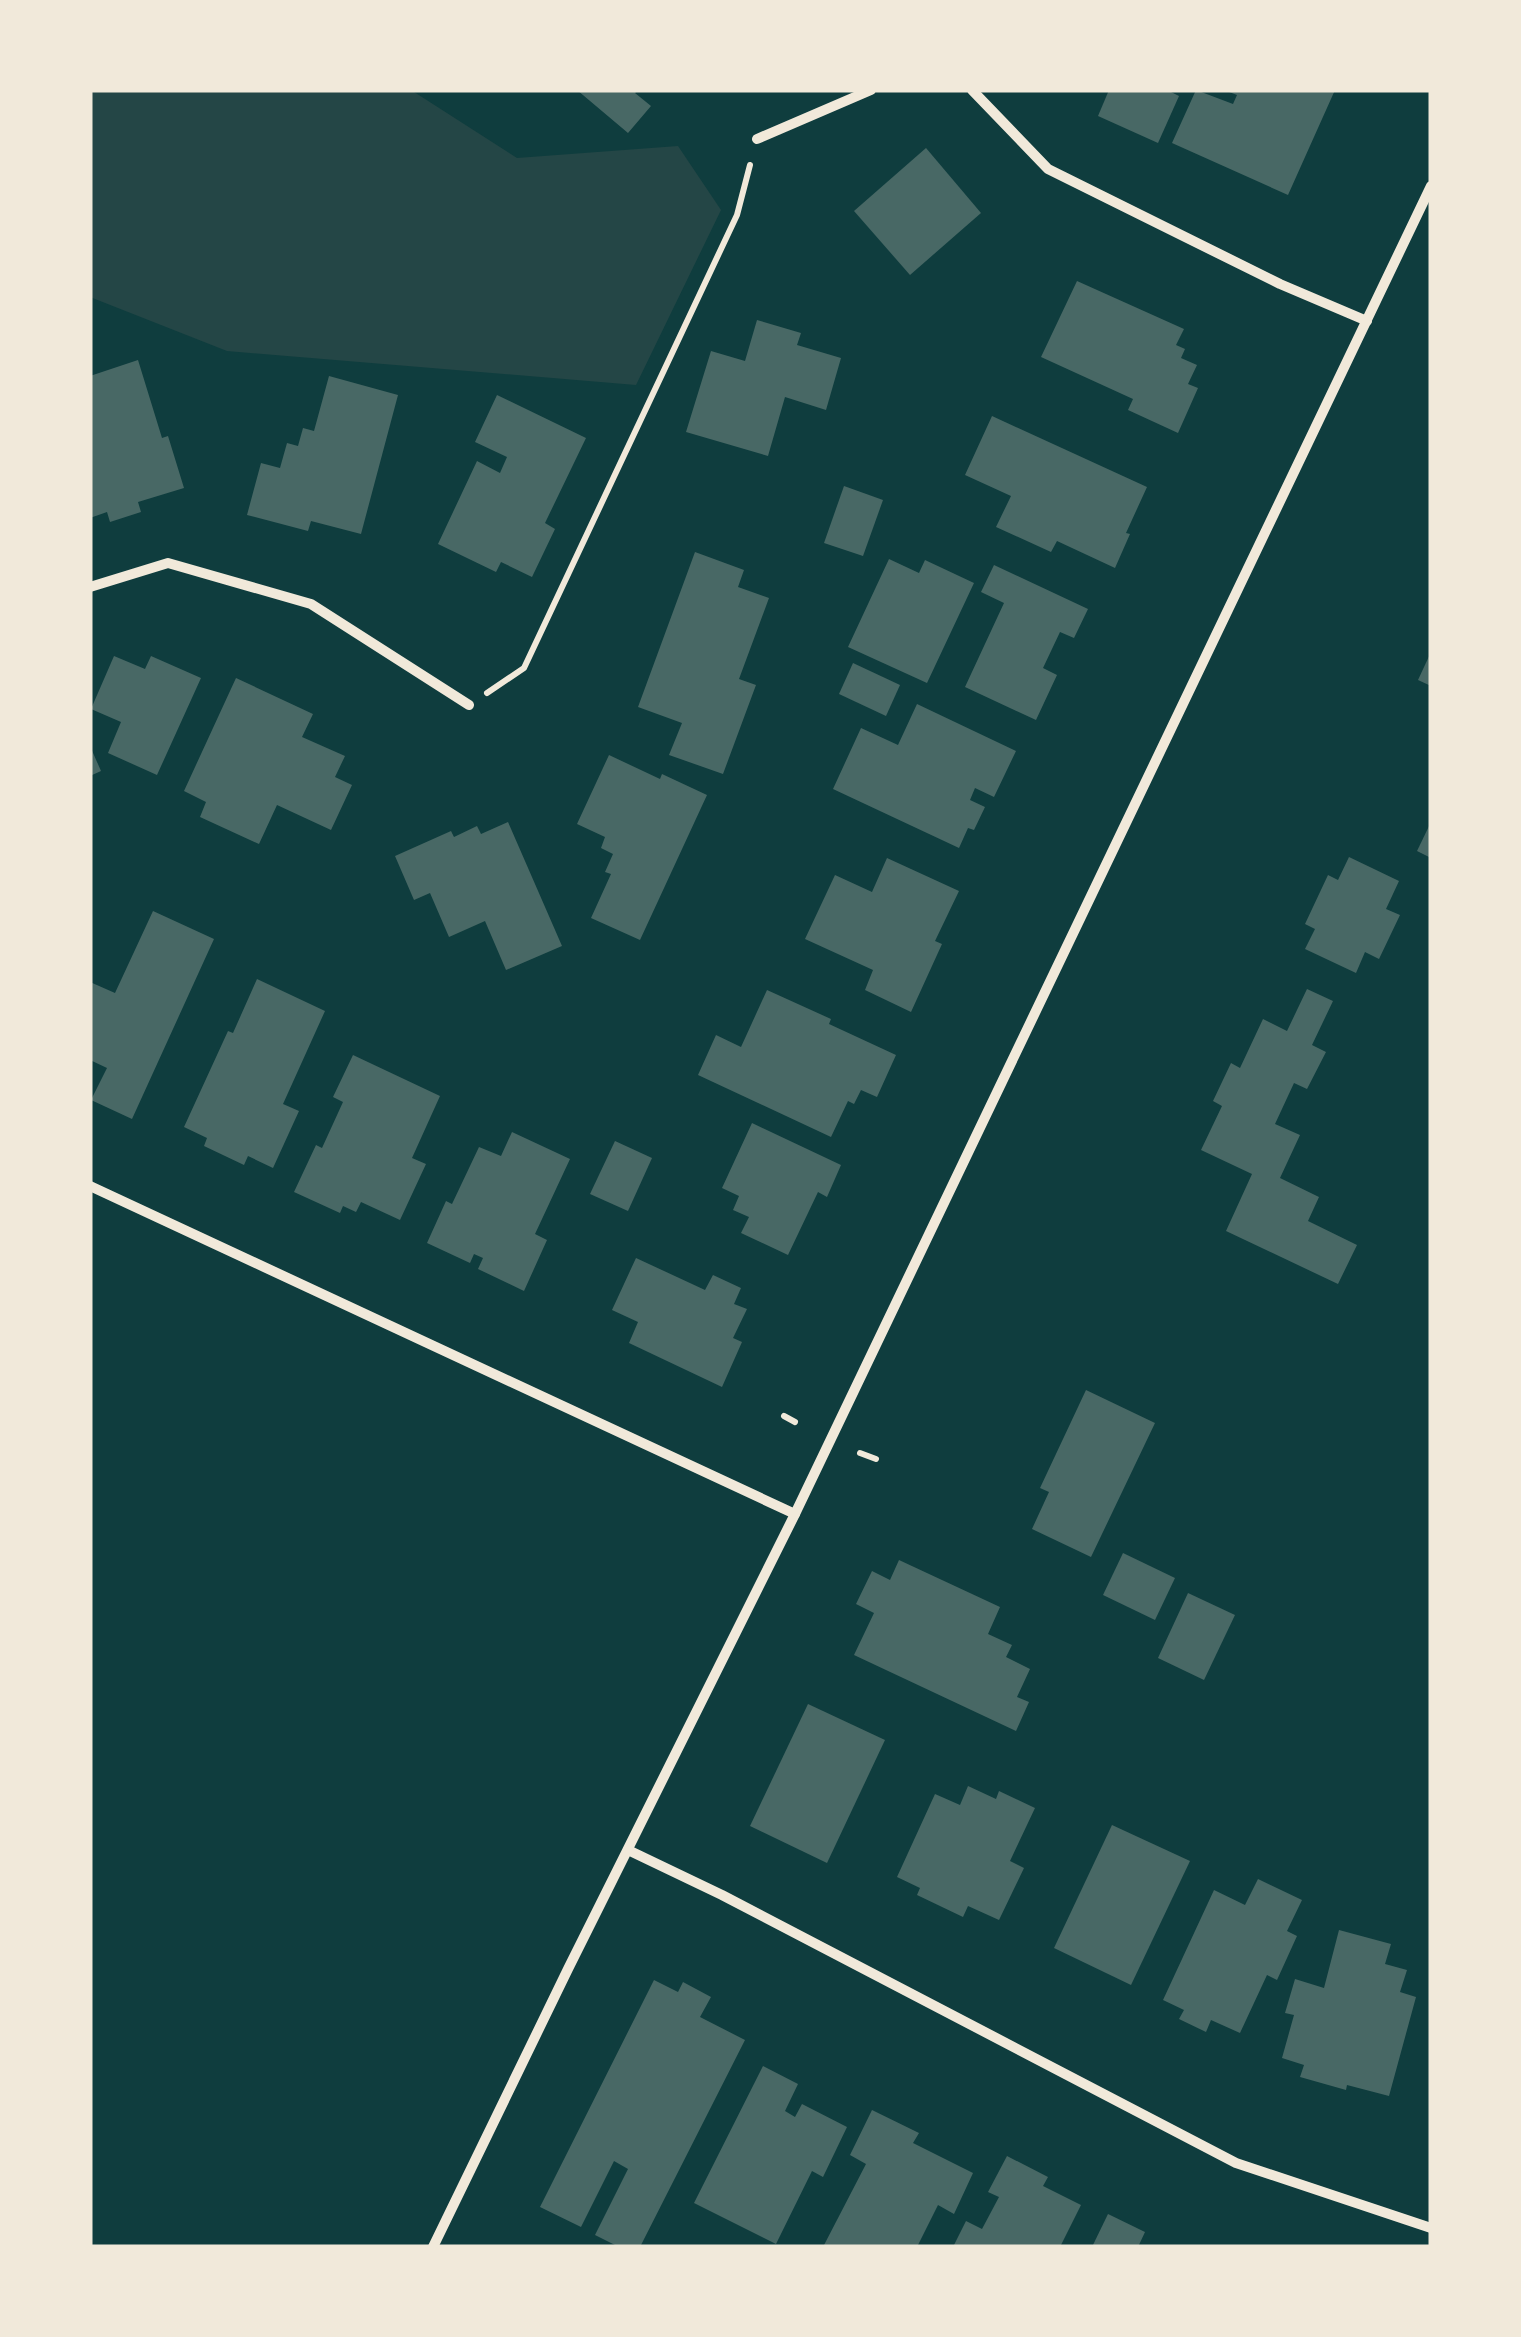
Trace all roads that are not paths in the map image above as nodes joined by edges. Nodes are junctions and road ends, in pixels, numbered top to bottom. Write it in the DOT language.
graph roads {
  1 [pos="871,90"];
  2 [pos="972,90"];
  3 [pos="757,139"];
  4 [pos="1431,186"];
  5 [pos="1367,321"];
  6 [pos="90,587"];
  7 [pos="469,705"];
  8 [pos="90,1186"];
  9 [pos="795,1514"];
  10 [pos="628,1850"];
  11 [pos="1431,2228"];
  12 [pos="433,2247"];
  1 -- 3 [label="street"];
  2 -- 5 [label="street"];
  4 -- 5 [label="street"];
  5 -- 9 [label="street"];
  6 -- 7 [label="street"];
  8 -- 9 [label="street"];
  9 -- 10 [label="street"];
  10 -- 11 [label="street"];
  10 -- 12 [label="street"];
}
